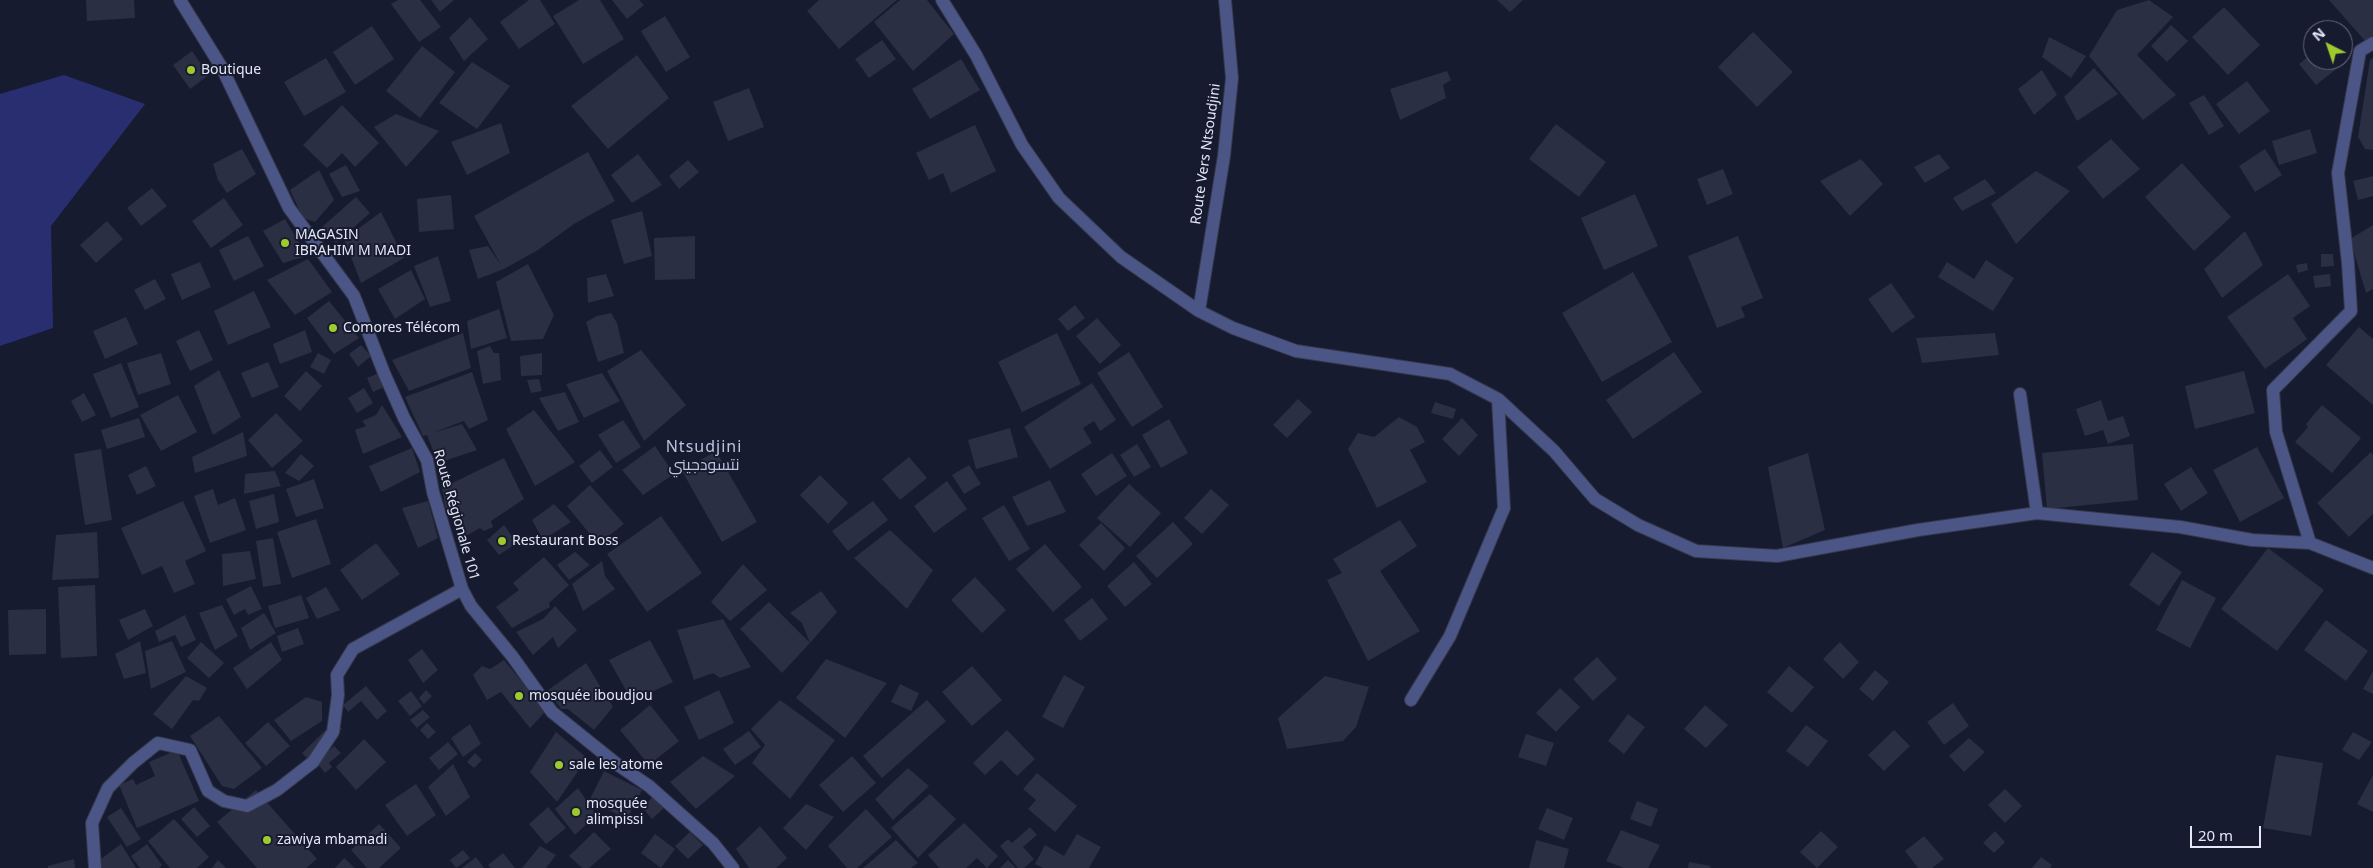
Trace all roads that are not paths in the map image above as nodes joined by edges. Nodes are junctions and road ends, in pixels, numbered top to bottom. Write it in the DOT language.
graph roads {
  1 [pos="180,0"];
  2 [pos="942,0"];
  3 [pos="1225,0"];
  4 [pos="2373,43"];
  5 [pos="1199,311"];
  6 [pos="2020,394"];
  7 [pos="1498,399"];
  8 [pos="2037,513"];
  9 [pos="2310,542"];
  10 [pos="2373,568"];
  11 [pos="462,590"];
  12 [pos="1411,700"];
  13 [pos="95,868"];
  14 [pos="733,868"];
  1 -- 11 [label="street, Route Régionale 101"];
  2 -- 5 [label="street"];
  3 -- 5 [label="street, Route Vers Ntsoudjini"];
  4 -- 9 [label="street"];
  5 -- 7 [label="street"];
  6 -- 8 [label="street"];
  7 -- 8 [label="street"];
  7 -- 12 [label="street"];
  8 -- 9 [label="street"];
  9 -- 10 [label="street"];
  11 -- 13 [label="street"];
  11 -- 14 [label="street, Route Régionale 101"];
}
